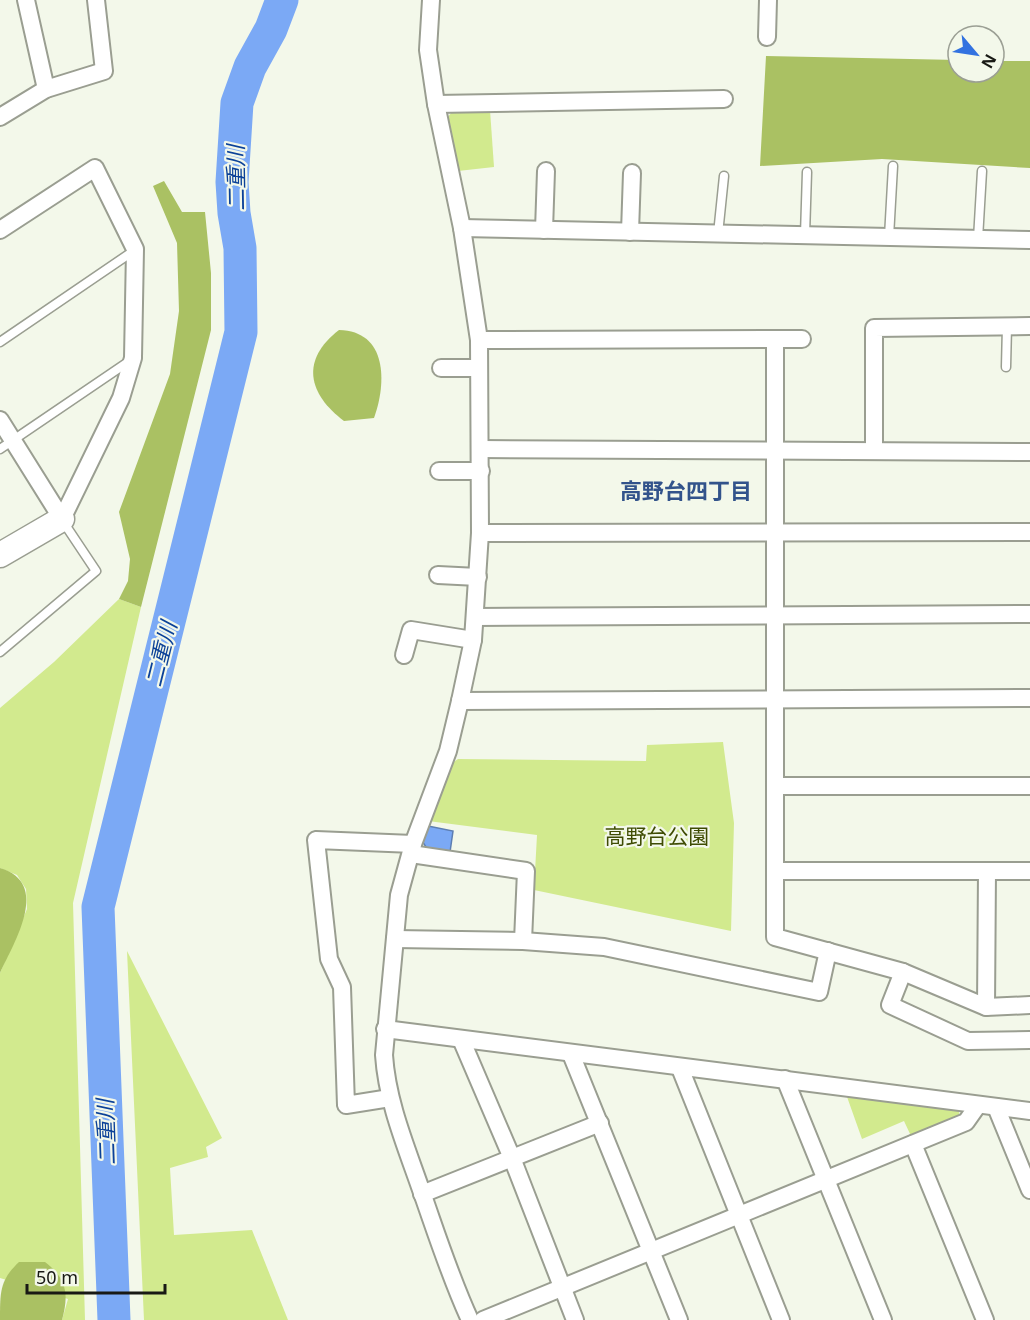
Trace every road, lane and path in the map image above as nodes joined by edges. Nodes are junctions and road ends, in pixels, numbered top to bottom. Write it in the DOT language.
graph roads {
  1 [pos="27,0"];
  2 [pos="96,0"];
  3 [pos="430,0"];
  4 [pos="768,0"];
  5 [pos="767,37"];
  6 [pos="46,89"];
  7 [pos="724,99"];
  8 [pos="436,104"];
  9 [pos="0,117"];
  10 [pos="893,166"];
  11 [pos="546,171"];
  12 [pos="982,171"];
  13 [pos="807,172"];
  14 [pos="632,173"];
  15 [pos="723,176"];
  16 [pos="462,228"];
  17 [pos="0,230"];
  18 [pos="544,230"];
  19 [pos="630,232"];
  20 [pos="718,234"];
  21 [pos="805,235"];
  22 [pos="890,237"];
  23 [pos="978,239"];
  24 [pos="1030,240"];
  25 [pos="135,249"];
  26 [pos="1007,326"];
  27 [pos="1030,326"];
  28 [pos="775,339"];
  29 [pos="802,339"];
  30 [pos="479,340"];
  31 [pos="0,342"];
  32 [pos="133,358"];
  33 [pos="1006,367"];
  34 [pos="441,368"];
  35 [pos="479,368"];
  36 [pos="0,420"];
  37 [pos="7,446"];
  38 [pos="481,449"];
  39 [pos="874,450"];
  40 [pos="775,451"];
  41 [pos="1030,452"];
  42 [pos="439,471"];
  43 [pos="481,471"];
  44 [pos="62,519"];
  45 [pos="775,532"];
  46 [pos="1030,532"];
  47 [pos="480,533"];
  48 [pos="0,555"];
  49 [pos="438,575"];
  50 [pos="478,577"];
  51 [pos="1030,614"];
  52 [pos="775,615"];
  53 [pos="475,617"];
  54 [pos="473,640"];
  55 [pos="0,652"];
  56 [pos="404,655"];
  57 [pos="1030,698"];
  58 [pos="775,700"];
  59 [pos="460,701"];
  60 [pos="775,786"];
  61 [pos="1030,786"];
  62 [pos="412,849"];
  63 [pos="775,871"];
  64 [pos="1030,871"];
  65 [pos="987,872"];
  66 [pos="395,939"];
  67 [pos="523,941"];
  68 [pos="828,951"];
  69 [pos="903,972"];
  70 [pos="1030,1005"];
  71 [pos="986,1006"];
  72 [pos="385,1029"];
  73 [pos="461,1039"];
  74 [pos="1030,1040"];
  75 [pos="571,1054"];
  76 [pos="680,1068"];
  77 [pos="785,1079"];
  78 [pos="390,1098"];
  79 [pos="978,1105"];
  80 [pos="996,1107"];
  81 [pos="1030,1111"];
  82 [pos="600,1123"];
  83 [pos="913,1144"];
  84 [pos="512,1158"];
  85 [pos="827,1179"];
  86 [pos="1030,1190"];
  87 [pos="422,1194"];
  88 [pos="739,1215"];
  89 [pos="652,1251"];
  90 [pos="562,1288"];
  91 [pos="470,1320"];
  92 [pos="483,1320"];
  93 [pos="575,1320"];
  94 [pos="679,1320"];
  95 [pos="781,1320"];
  96 [pos="883,1320"];
  97 [pos="985,1320"];
  1 -- 6 [label="street"];
  2 -- 6 [label="street"];
  3 -- 8 [label="street"];
  4 -- 5 [label="street"];
  6 -- 9 [label="street"];
  7 -- 8 [label="street"];
  8 -- 16 [label="street"];
  10 -- 22 [label="lane"];
  11 -- 18 [label="street"];
  12 -- 23 [label="lane"];
  13 -- 21 [label="lane"];
  14 -- 19 [label="street"];
  15 -- 20 [label="lane"];
  16 -- 18 [label="street"];
  16 -- 30 [label="street"];
  17 -- 25 [label="street"];
  18 -- 19 [label="street"];
  19 -- 20 [label="street"];
  20 -- 21 [label="street"];
  21 -- 22 [label="street"];
  22 -- 23 [label="street"];
  23 -- 24 [label="street"];
  25 -- 31 [label="lane"];
  25 -- 32 [label="street"];
  26 -- 27 [label="street"];
  26 -- 33 [label="lane"];
  26 -- 39 [label="street"];
  28 -- 29 [label="street"];
  28 -- 30 [label="street"];
  28 -- 40 [label="street"];
  30 -- 35 [label="street"];
  32 -- 37 [label="lane"];
  32 -- 44 [label="street"];
  34 -- 35 [label="street"];
  35 -- 38 [label="street"];
  36 -- 37 [label="street"];
  37 -- 44 [label="street"];
  38 -- 40 [label="street"];
  38 -- 43 [label="street"];
  39 -- 40 [label="street"];
  39 -- 41 [label="street"];
  40 -- 45 [label="street"];
  42 -- 43 [label="street"];
  43 -- 47 [label="street"];
  44 -- 48 [label="street"];
  44 -- 55 [label="lane"];
  45 -- 46 [label="street"];
  45 -- 47 [label="street"];
  45 -- 52 [label="street"];
  47 -- 50 [label="street"];
  49 -- 50 [label="street"];
  50 -- 53 [label="street"];
  51 -- 52 [label="street"];
  52 -- 53 [label="street"];
  52 -- 58 [label="street"];
  53 -- 54 [label="street"];
  54 -- 56 [label="street"];
  54 -- 59 [label="street"];
  57 -- 58 [label="street"];
  58 -- 59 [label="street"];
  58 -- 60 [label="street"];
  59 -- 62 [label="street"];
  60 -- 61 [label="street"];
  60 -- 63 [label="street"];
  62 -- 66 [label="street"];
  62 -- 67 [label="street"];
  62 -- 78 [label="street"];
  63 -- 65 [label="street"];
  63 -- 68 [label="street"];
  64 -- 65 [label="street"];
  65 -- 71 [label="street"];
  66 -- 67 [label="street"];
  66 -- 72 [label="street"];
  67 -- 68 [label="street"];
  68 -- 69 [label="street"];
  69 -- 71 [label="street"];
  69 -- 74 [label="street"];
  70 -- 71 [label="street"];
  72 -- 73 [label="street"];
  72 -- 78 [label="street"];
  73 -- 75 [label="street"];
  73 -- 84 [label="street"];
  75 -- 76 [label="street"];
  75 -- 82 [label="street"];
  76 -- 77 [label="street"];
  76 -- 88 [label="street"];
  77 -- 79 [label="street"];
  77 -- 85 [label="street"];
  78 -- 87 [label="street"];
  79 -- 80 [label="street"];
  79 -- 83 [label="street"];
  80 -- 81 [label="street"];
  80 -- 86 [label="street"];
  82 -- 84 [label="street"];
  82 -- 89 [label="street"];
  83 -- 85 [label="street"];
  83 -- 97 [label="street"];
  84 -- 87 [label="street"];
  84 -- 90 [label="street"];
  85 -- 88 [label="street"];
  85 -- 96 [label="street"];
  87 -- 91 [label="street"];
  88 -- 89 [label="street"];
  88 -- 95 [label="street"];
  89 -- 90 [label="street"];
  89 -- 94 [label="street"];
  90 -- 92 [label="street"];
  90 -- 93 [label="street"];
}
